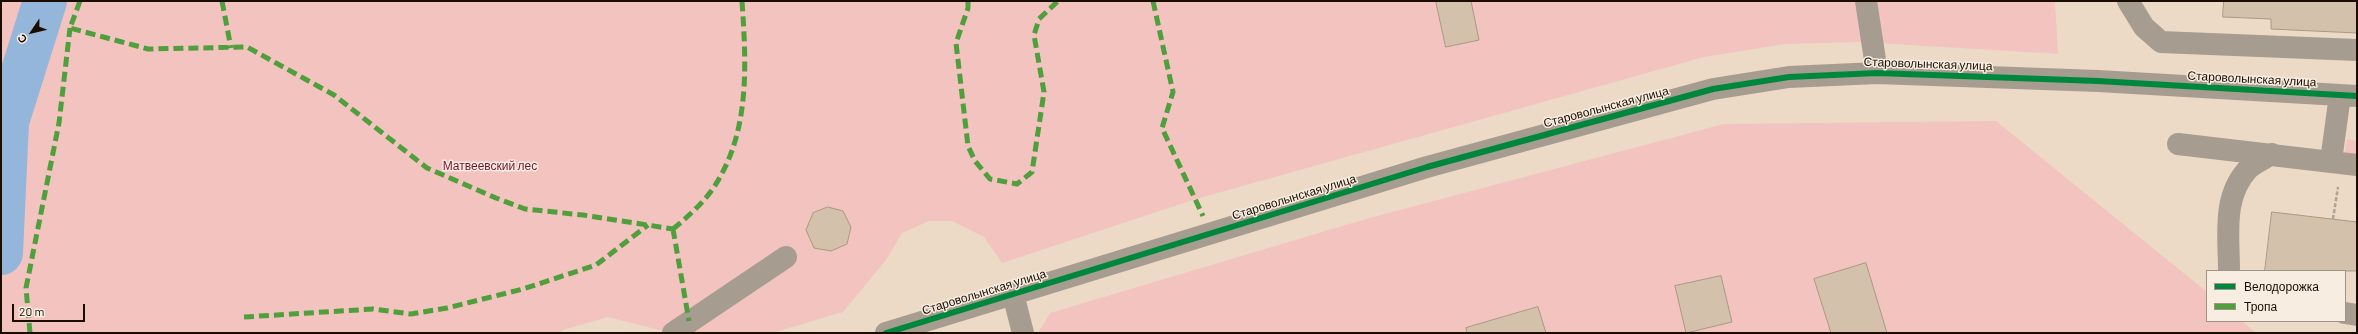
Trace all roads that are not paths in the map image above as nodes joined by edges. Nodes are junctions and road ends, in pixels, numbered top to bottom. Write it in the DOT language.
graph roads {
  1 [pos="1866,1"];
  2 [pos="2128,1"];
  3 [pos="2357,50"];
  4 [pos="1876,72"];
  5 [pos="2348,96"];
  6 [pos="2178,144"];
  7 [pos="2272,154"];
  8 [pos="2331,162"];
  9 [pos="2357,165"];
  10 [pos="786,257"];
  11 [pos="2229,270"];
  12 [pos="1013,294"];
  13 [pos="2346,313"];
  14 [pos="2357,314"];
  15 [pos="672,333"];
  16 [pos="886,333"];
  17 [pos="1023,333"];
  1 -- 4 [label="street"];
  2 -- 3 [label="street"];
  4 -- 5 [label="street, Староволынская улица"];
  4 -- 12 [label="street, Староволынская улица"];
  5 -- 8 [label="street"];
  6 -- 7 [label="street"];
  7 -- 8 [label="street"];
  7 -- 11 [label="street"];
  8 -- 9 [label="street"];
  10 -- 15 [label="street"];
  12 -- 16 [label="street, Староволынская улица"];
  12 -- 17 [label="street"];
  13 -- 14 [label="street"];
}
